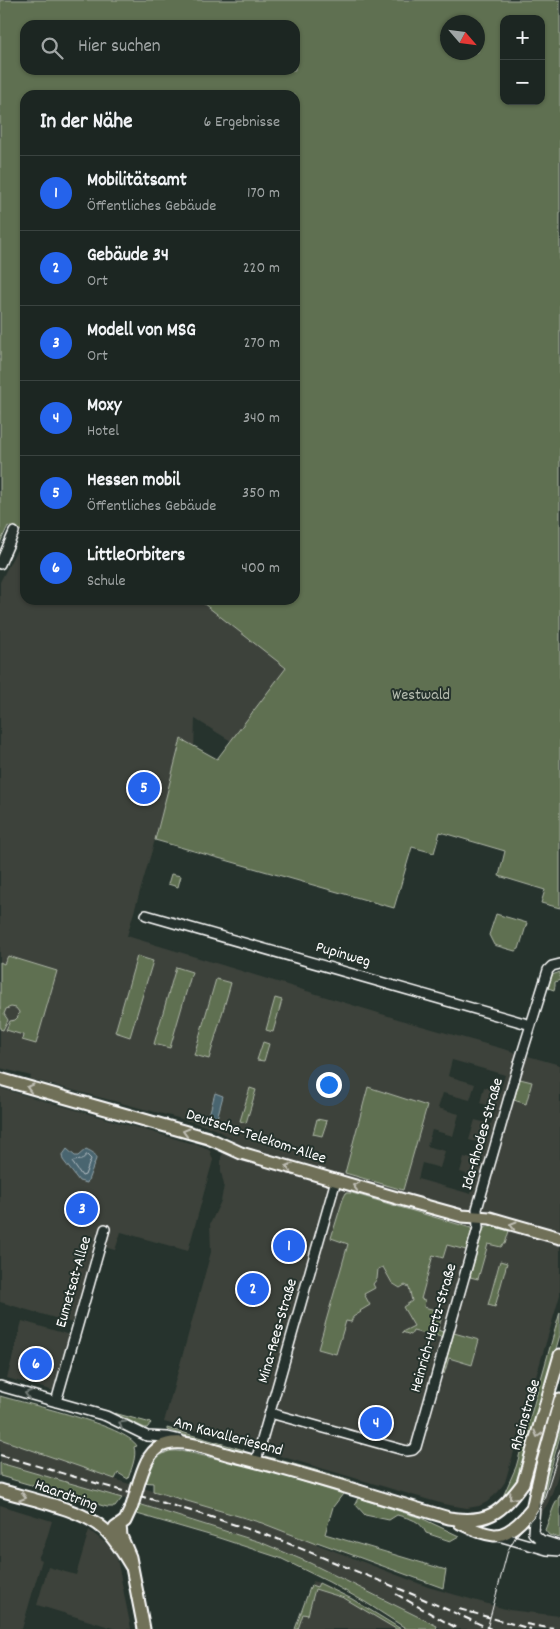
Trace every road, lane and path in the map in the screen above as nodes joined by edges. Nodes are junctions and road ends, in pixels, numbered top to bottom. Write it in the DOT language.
graph roads {
  1 [pos="14,532"];
  2 [pos="0,564"];
  3 [pos="146,915"];
  4 [pos="560,964"];
  5 [pos="531,1025"];
  6 [pos="0,1079"];
  7 [pos="336,1180"];
  8 [pos="478,1217"];
  9 [pos="105,1229"];
  10 [pos="560,1238"];
  11 [pos="560,1355"];
  12 [pos="0,1386"];
  13 [pos="560,1400"];
  14 [pos="56,1402"];
  15 [pos="270,1413"];
  16 [pos="147,1436"];
  17 [pos="187,1444"];
  18 [pos="149,1449"];
  19 [pos="146,1462"];
  20 [pos="256,1462"];
  21 [pos="523,1483"];
  22 [pos="537,1489"];
  23 [pos="0,1490"];
  24 [pos="449,1518"];
  25 [pos="120,1525"];
  26 [pos="101,1526"];
  27 [pos="500,1537"];
  28 [pos="560,1546"];
  29 [pos="560,1551"];
  30 [pos="131,1566"];
  31 [pos="144,1629"];
  1 -- 2 [label="street"];
  3 -- 5 [label="street, Pupinweg"];
  4 -- 5 [label="street"];
  5 -- 8 [label="street, Ida-Rhodes-Straße"];
  7 -- 6 [label="main road, Deutsche-Telekom-Allee, one-way"];
  8 -- 7 [label="main road, Deutsche-Telekom-Allee, one-way"];
  7 -- 15 [label="street, Mina-Rees-Straße"];
  10 -- 8 [label="main road, Deutsche-Telekom-Allee, one-way"];
  8 -- 15 [label="street, Heinrich-Hertz-Straße"];
  9 -- 14 [label="street, Eumetsat-Allee"];
  11 -- 21 [label="main road, Rheinstraße, one-way"];
  14 -- 12 [label="street, Am Kavalleriesand, one-way"];
  13 -- 22 [label="main road, Rheinstraße"];
  16 -- 14 [label="street, Am Kavalleriesand, one-way"];
  15 -- 20 [label="street, Mina-Rees-Straße"];
  16 -- 17 [label="street, Am Kavalleriesand"];
  16 -- 18 [label="street"];
  17 -- 18 [label="street"];
  17 -- 19 [label="main road"];
  17 -- 20 [label="main road, Am Kavalleriesand"];
  18 -- 19 [label="street"];
  19 -- 25 [label="main road, bridge"];
  20 -- 24 [label="main road, Am Kavalleriesand"];
  21 -- 24 [label="main road, Am Kavalleriesand, one-way"];
  22 -- 27 [label="main road, Rheinstraße"];
  22 -- 28 [label="street, Rheinstraße"];
  23 -- 26 [label="main road, Haardtring, one-way"];
  24 -- 27 [label="main road, Am Kavalleriesand"];
  25 -- 26 [label="main road"];
  25 -- 30 [label="main road, Haardtring"];
  26 -- 30 [label="main road, Haardtring"];
  27 -- 29 [label="street"];
  30 -- 31 [label="main road, Haardtring"];
}
